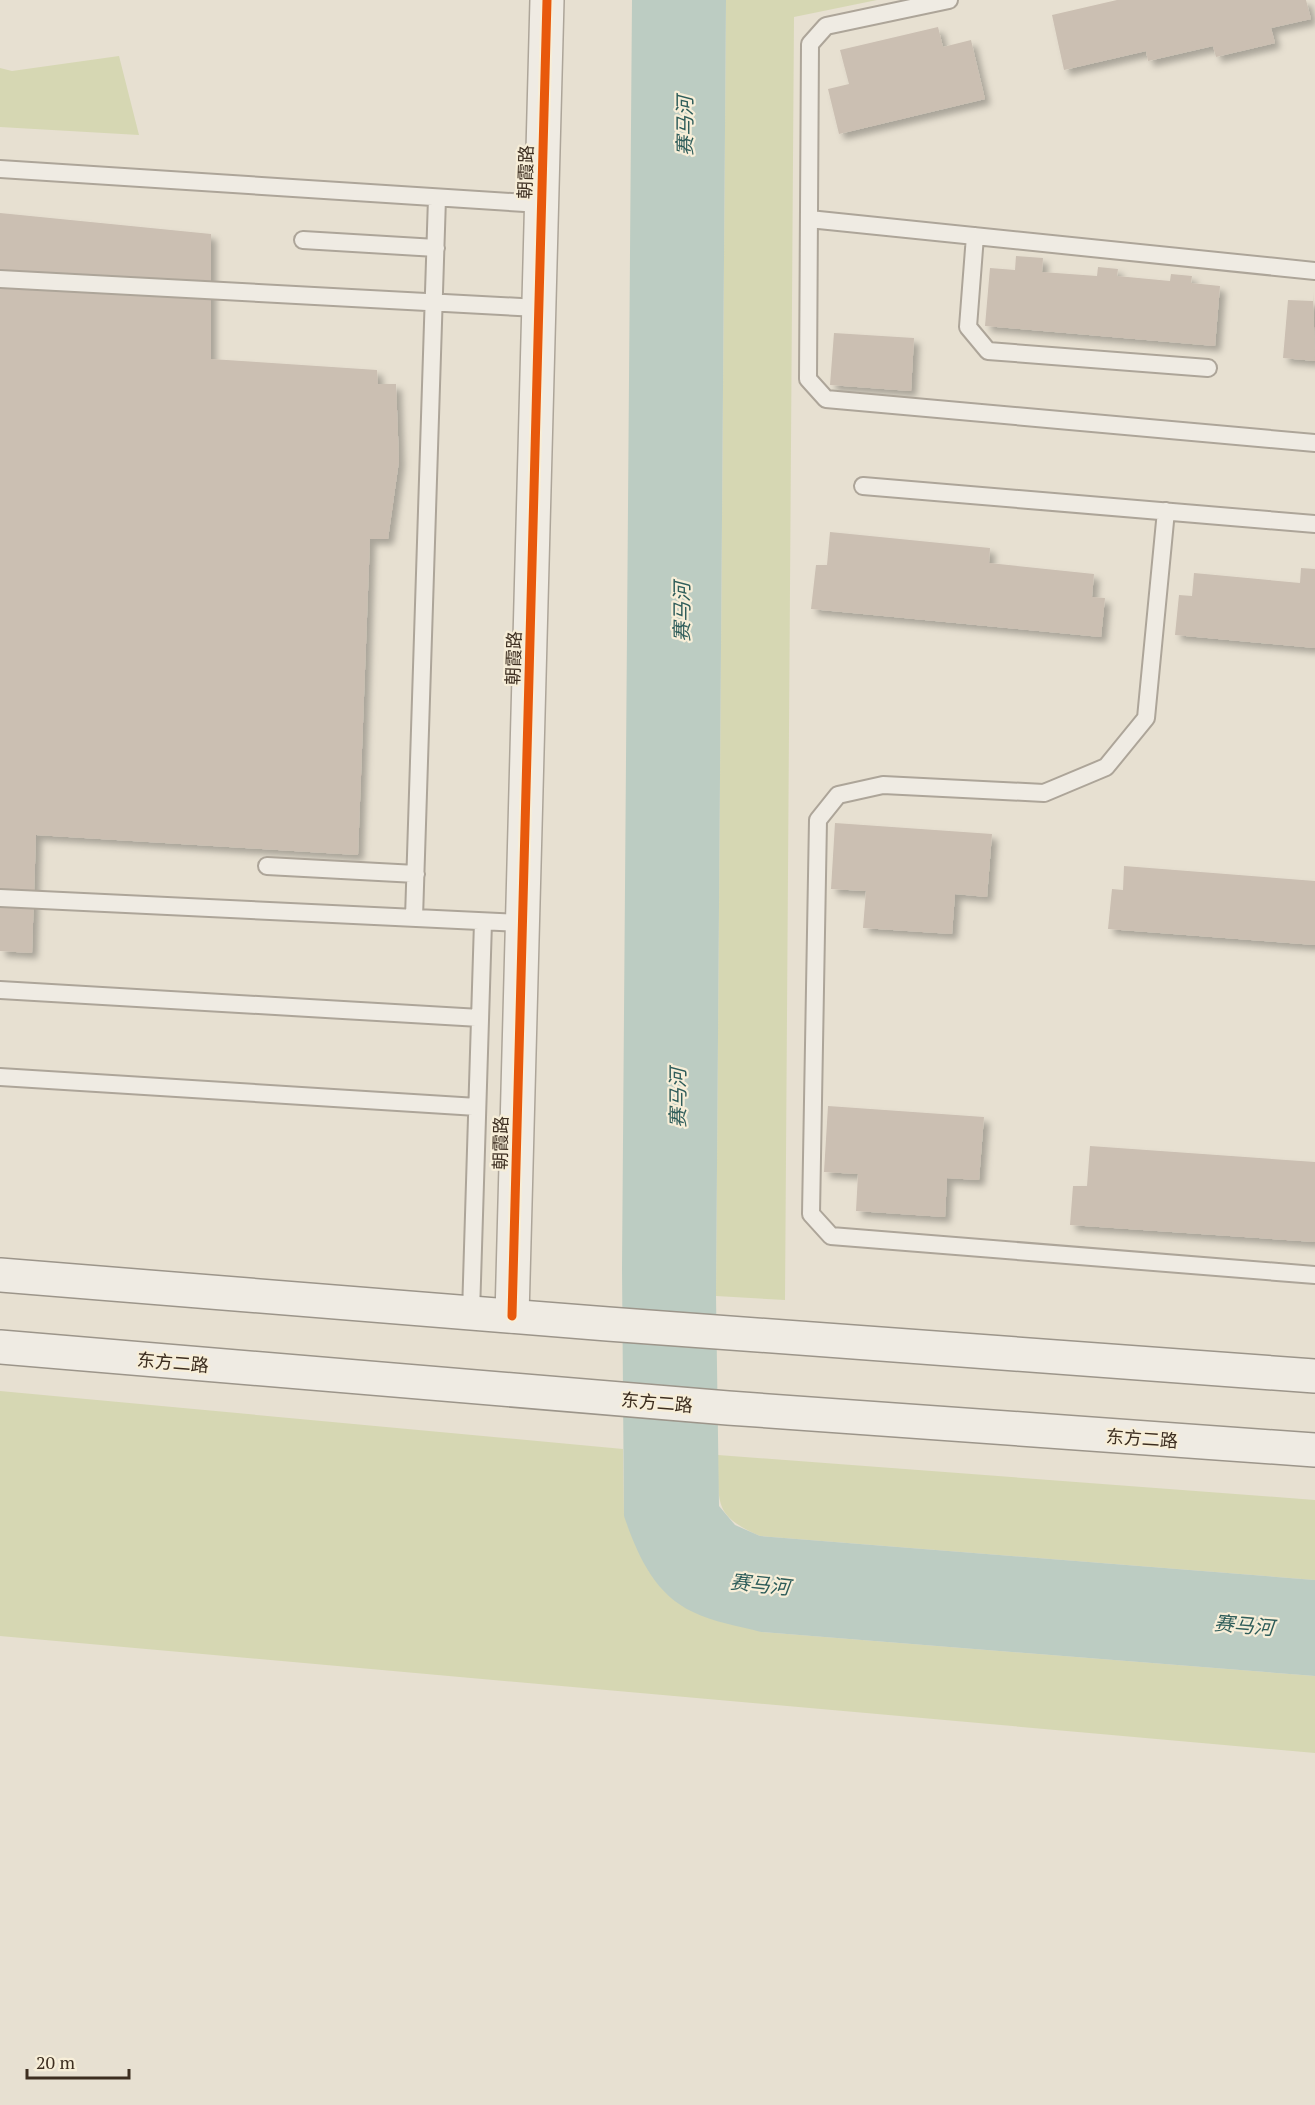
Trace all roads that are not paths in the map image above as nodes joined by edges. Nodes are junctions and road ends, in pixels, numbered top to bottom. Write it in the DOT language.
graph roads {
  1 [pos="547,0"];
  2 [pos="949,0"];
  3 [pos="0,169"];
  4 [pos="437,198"];
  5 [pos="541,204"];
  6 [pos="809,219"];
  7 [pos="975,236"];
  8 [pos="303,240"];
  9 [pos="436,248"];
  10 [pos="1315,271"];
  11 [pos="0,279"];
  12 [pos="434,302"];
  13 [pos="538,308"];
  14 [pos="1208,368"];
  15 [pos="1315,443"];
  16 [pos="863,486"];
  17 [pos="1166,511"];
  18 [pos="1315,524"];
  19 [pos="267,866"];
  20 [pos="416,874"];
  21 [pos="0,898"];
  22 [pos="414,918"];
  23 [pos="483,922"];
  24 [pos="522,923"];
  25 [pos="0,990"];
  26 [pos="480,1018"];
  27 [pos="0,1077"];
  28 [pos="477,1107"];
  29 [pos="0,1275"];
  30 [pos="1315,1275"];
  31 [pos="471,1313"];
  32 [pos="512,1316"];
  33 [pos="0,1347"];
  34 [pos="1315,1376"];
  35 [pos="1315,1450"];
  1 -- 5 [label="main road, 朝霞路"];
  2 -- 6 [label="lane"];
  3 -- 4 [label="lane"];
  4 -- 5 [label="lane"];
  4 -- 9 [label="lane"];
  5 -- 13 [label="main road, 朝霞路"];
  6 -- 7 [label="lane"];
  6 -- 15 [label="lane"];
  7 -- 10 [label="lane"];
  7 -- 14 [label="lane"];
  8 -- 9 [label="lane"];
  9 -- 12 [label="lane"];
  11 -- 12 [label="lane"];
  12 -- 13 [label="lane"];
  12 -- 20 [label="lane"];
  13 -- 24 [label="main road, 朝霞路"];
  16 -- 17 [label="lane"];
  17 -- 18 [label="lane"];
  17 -- 30 [label="lane"];
  19 -- 20 [label="lane"];
  20 -- 22 [label="lane"];
  21 -- 22 [label="lane"];
  22 -- 23 [label="lane"];
  23 -- 24 [label="lane"];
  23 -- 26 [label="lane"];
  24 -- 32 [label="main road, 朝霞路"];
  25 -- 26 [label="lane"];
  26 -- 28 [label="lane"];
  27 -- 28 [label="lane"];
  28 -- 31 [label="lane"];
  29 -- 31 [label="main road"];
  31 -- 32 [label="main road"];
  32 -- 34 [label="main road"];
  33 -- 35 [label="main road, 东方二路"];
}
